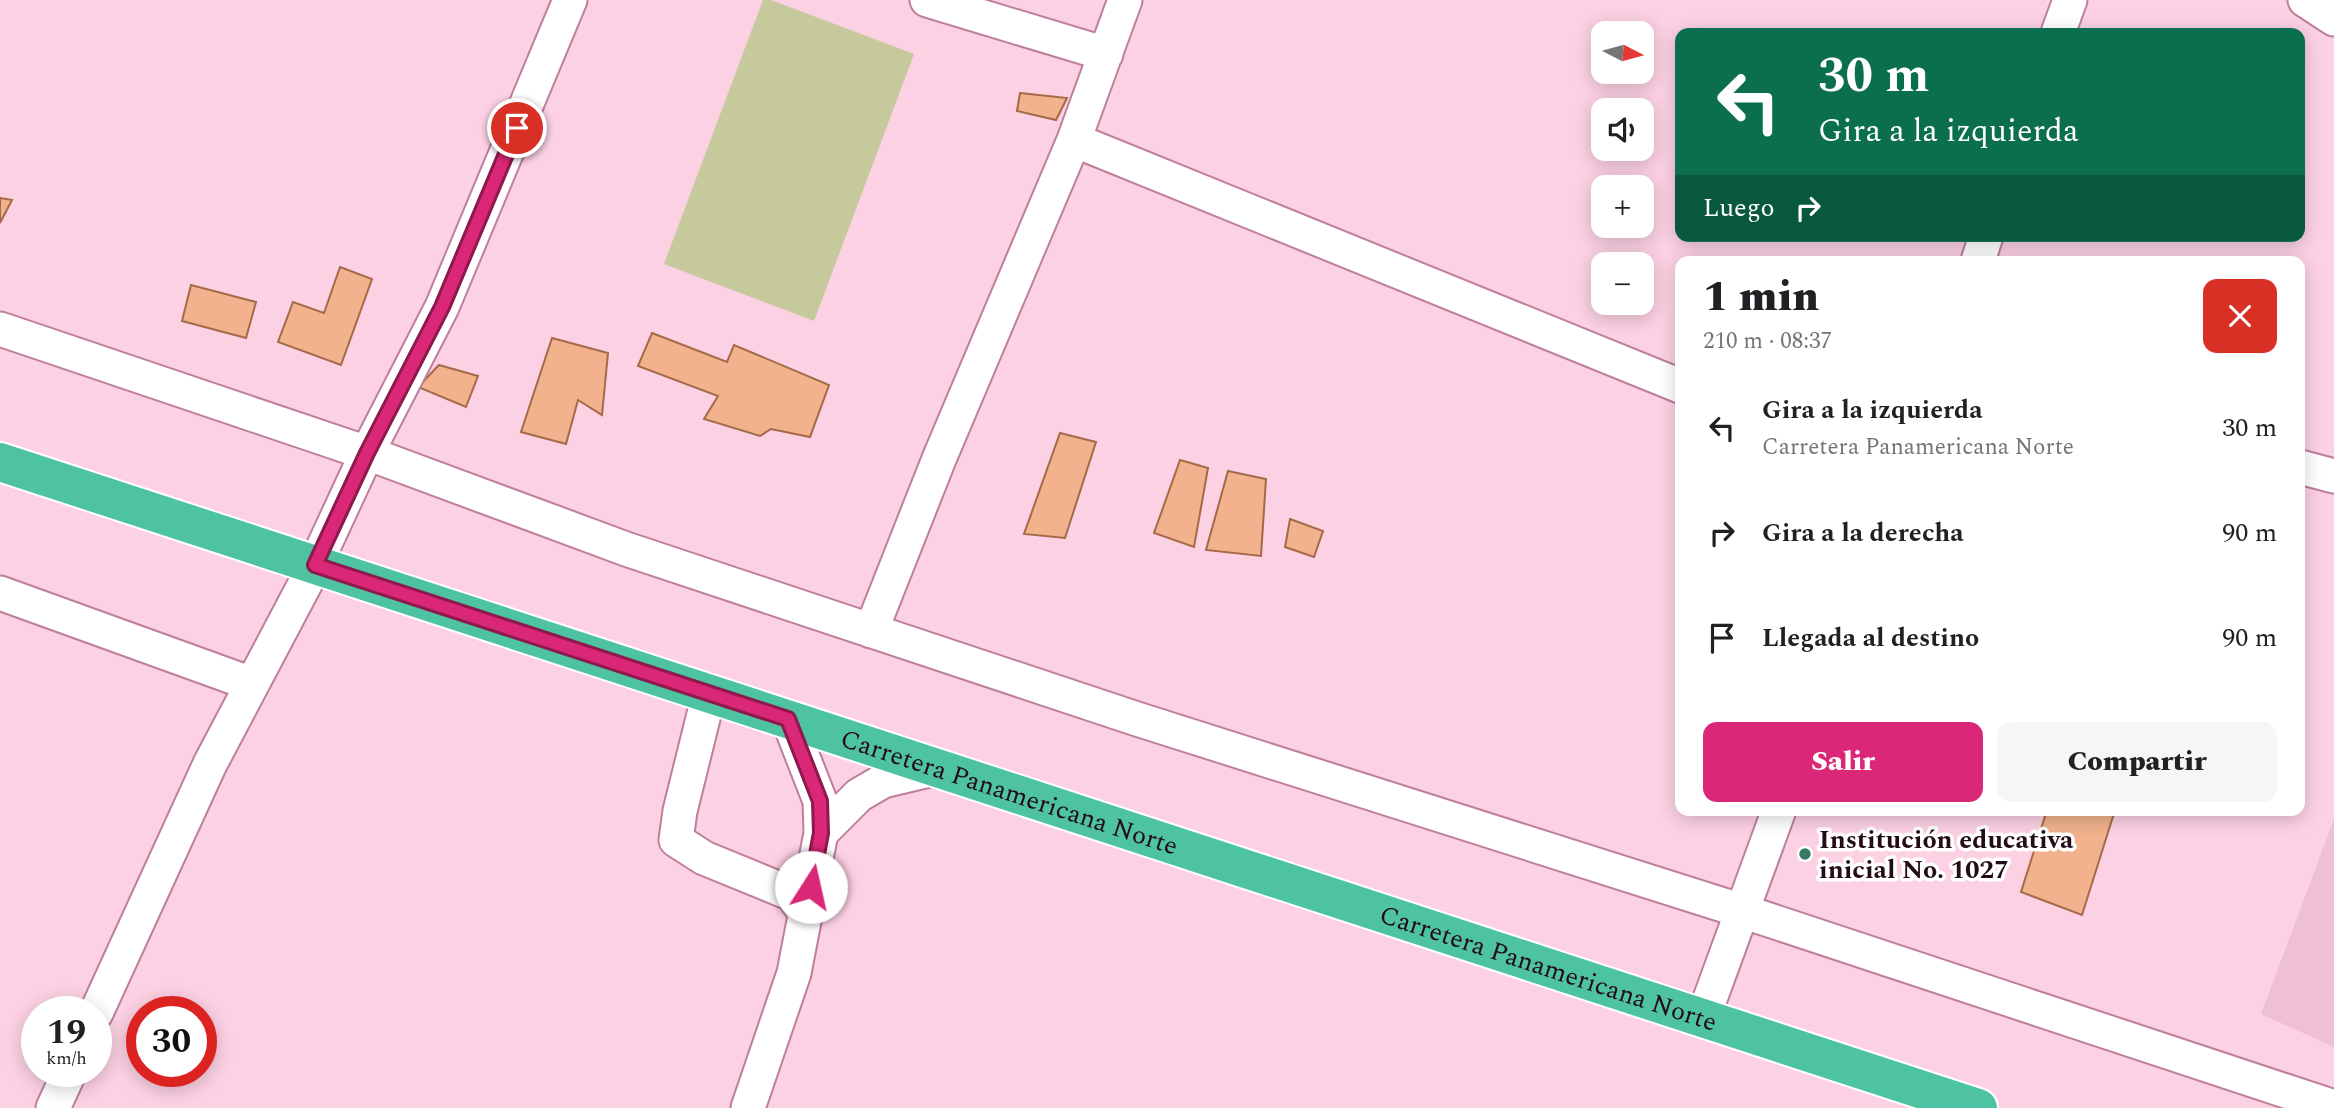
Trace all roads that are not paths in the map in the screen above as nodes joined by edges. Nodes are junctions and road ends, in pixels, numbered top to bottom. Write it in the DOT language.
graph roads {
  1 [pos="570,0"];
  2 [pos="927,0"];
  3 [pos="1125,0"];
  4 [pos="2070,0"];
  5 [pos="2305,0"];
  6 [pos="2334,19"];
  7 [pos="2060,28"];
  8 [pos="1106,54"];
  9 [pos="1074,140"];
  10 [pos="0,329"];
  11 [pos="1675,384"];
  12 [pos="367,453"];
  13 [pos="0,462"];
  14 [pos="2305,468"];
  15 [pos="2334,476"];
  16 [pos="315,565"];
  17 [pos="0,593"];
  18 [pos="871,631"];
  19 [pos="252,684"];
  20 [pos="709,694"];
  21 [pos="788,719"];
  22 [pos="938,768"];
  23 [pos="1777,816"];
  24 [pos="821,833"];
  25 [pos="1742,911"];
  26 [pos="806,914"];
  27 [pos="104,996"];
  28 [pos="1703,1018"];
  29 [pos="63,1087"];
  30 [pos="2334,1107"];
  31 [pos="53,1108"];
  32 [pos="748,1108"];
  33 [pos="1978,1108"];
  1 -- 12 [label="street"];
  2 -- 8 [label="street"];
  3 -- 8 [label="street"];
  4 -- 7 [label="street"];
  5 -- 6 [label="street"];
  8 -- 9 [label="street"];
  9 -- 11 [label="street"];
  9 -- 18 [label="street"];
  10 -- 12 [label="street"];
  12 -- 16 [label="street"];
  12 -- 18 [label="street"];
  13 -- 16 [label="highway, Carretera Panamericana Norte"];
  14 -- 15 [label="street"];
  16 -- 19 [label="street"];
  16 -- 20 [label="highway, Carretera Panamericana Norte"];
  17 -- 19 [label="street"];
  18 -- 25 [label="street"];
  19 -- 27 [label="street"];
  20 -- 21 [label="highway, Carretera Panamericana Norte"];
  20 -- 26 [label="street"];
  21 -- 22 [label="highway, Carretera Panamericana Norte"];
  21 -- 24 [label="street"];
  22 -- 24 [label="street"];
  22 -- 28 [label="highway, Carretera Panamericana Norte"];
  23 -- 25 [label="street"];
  24 -- 26 [label="street"];
  25 -- 28 [label="street"];
  25 -- 30 [label="street"];
  26 -- 32 [label="street"];
  28 -- 33 [label="highway, Carretera Panamericana Norte"];
  29 -- 31 [label="street"];
}
